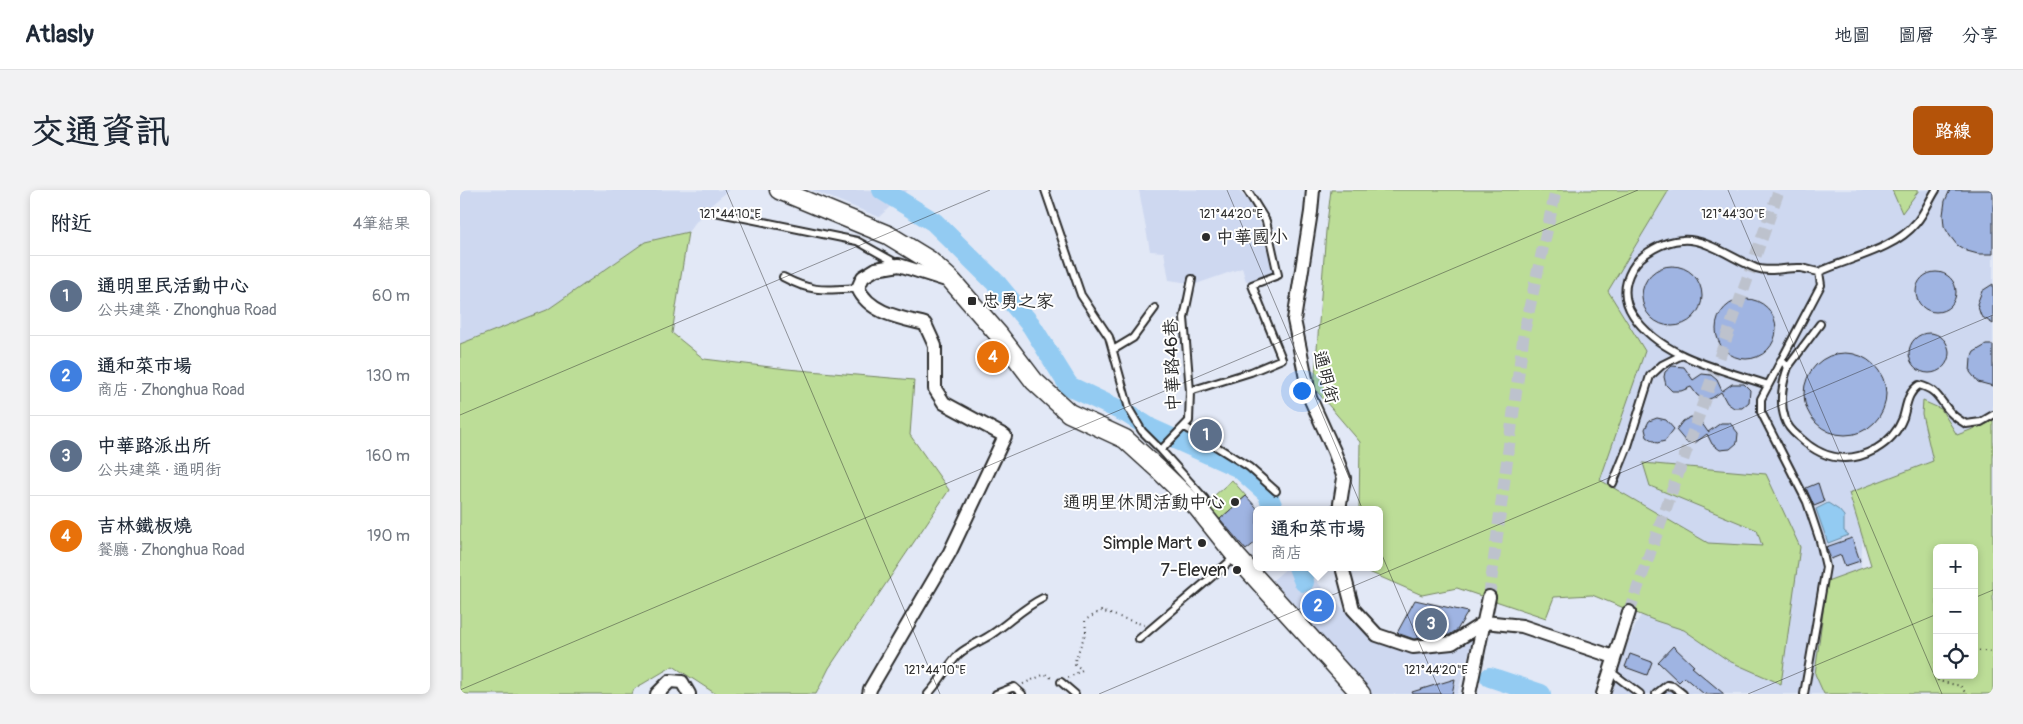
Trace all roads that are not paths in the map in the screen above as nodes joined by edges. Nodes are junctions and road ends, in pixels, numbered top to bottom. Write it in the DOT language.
graph roads {
  1 [pos="779,190"];
  2 [pos="1044,190"];
  3 [pos="1247,190"];
  4 [pos="1312,190"];
  5 [pos="1936,190"];
  6 [pos="706,210"];
  7 [pos="899,265"];
  8 [pos="1819,272"];
  9 [pos="783,277"];
  10 [pos="1192,280"];
  11 [pos="952,281"];
  12 [pos="858,288"];
  13 [pos="1156,308"];
  14 [pos="1820,324"];
  15 [pos="1113,350"];
  16 [pos="1682,355"];
  17 [pos="1781,360"];
  18 [pos="1788,367"];
  19 [pos="1768,385"];
  20 [pos="1190,391"];
  21 [pos="1993,415"];
  22 [pos="1184,428"];
  23 [pos="1162,448"];
  24 [pos="1613,483"];
  25 [pos="1276,491"];
  26 [pos="1340,506"];
  27 [pos="1197,508"];
  28 [pos="1236,556"];
  29 [pos="1343,571"];
  30 [pos="1489,597"];
  31 [pos="1043,598"];
  32 [pos="1629,612"];
  33 [pos="1485,622"];
  34 [pos="1139,640"];
  35 [pos="1614,657"];
  36 [pos="1611,672"];
  37 [pos="1061,682"];
  38 [pos="657,694"];
  39 [pos="689,694"];
  40 [pos="870,694"];
  41 [pos="928,694"];
  42 [pos="996,694"];
  43 [pos="1022,694"];
  44 [pos="1075,694"];
  45 [pos="1361,694"];
  46 [pos="1469,694"];
  47 [pos="1604,694"];
  48 [pos="1640,694"];
  49 [pos="1656,694"];
  50 [pos="1683,694"];
  51 [pos="1804,694"];
  1 -- 11 [label="street"];
  2 -- 15 [label="lane"];
  3 -- 20 [label="lane"];
  4 -- 26 [label="street, 通明街"];
  5 -- 8 [label="lane"];
  6 -- 7 [label="lane"];
  7 -- 11 [label="street"];
  7 -- 12 [label="street"];
  8 -- 16 [label="lane"];
  8 -- 17 [label="lane"];
  9 -- 12 [label="lane"];
  10 -- 20 [label="lane, 中華路46巷"];
  11 -- 27 [label="street"];
  12 -- 40 [label="street"];
  13 -- 15 [label="lane"];
  14 -- 18 [label="lane"];
  15 -- 23 [label="lane"];
  16 -- 19 [label="lane"];
  16 -- 24 [label="lane"];
  17 -- 18 [label="lane"];
  17 -- 19 [label="lane"];
  18 -- 21 [label="lane"];
  19 -- 51 [label="lane"];
  20 -- 22 [label="lane, 中華路46巷"];
  22 -- 23 [label="lane, 中華路46巷"];
  22 -- 25 [label="lane"];
  23 -- 27 [label="lane"];
  27 -- 28 [label="street"];
  28 -- 34 [label="lane"];
  28 -- 45 [label="street"];
  29 -- 33 [label="street"];
  30 -- 33 [label="street"];
  31 -- 41 [label="lane"];
  32 -- 35 [label="street"];
  33 -- 35 [label="street"];
  33 -- 46 [label="street"];
  35 -- 36 [label="street"];
  36 -- 47 [label="street"];
  36 -- 48 [label="lane"];
  37 -- 44 [label="lane"];
  38 -- 39 [label="street"];
  42 -- 43 [label="lane"];
  49 -- 50 [label="lane"];
}
